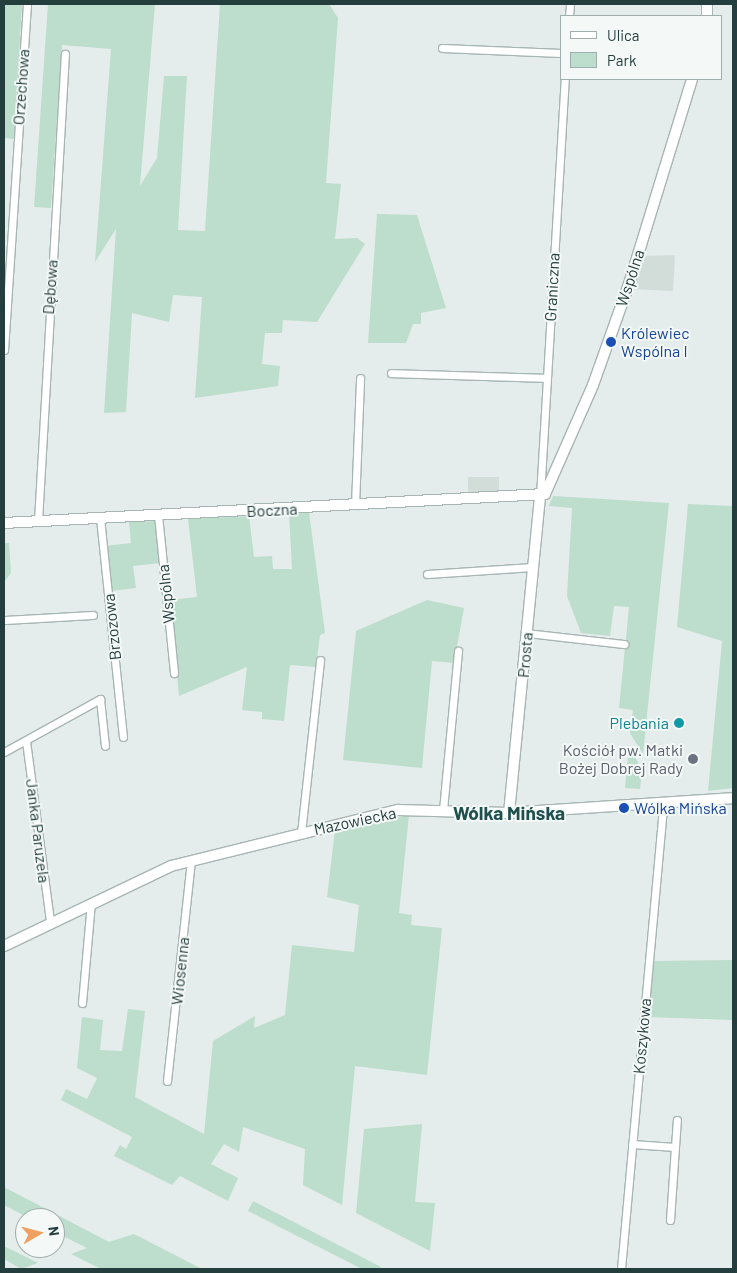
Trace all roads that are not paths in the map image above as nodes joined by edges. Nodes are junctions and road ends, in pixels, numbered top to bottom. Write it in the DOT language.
graph roads {
  1 [pos="27,4"];
  2 [pos="442,48"];
  3 [pos="560,53"];
  4 [pos="65,54"];
  5 [pos="565,80"];
  6 [pos="692,80"];
  7 [pos="4,350"];
  8 [pos="390,373"];
  9 [pos="360,378"];
  10 [pos="546,378"];
  11 [pos="540,496"];
  12 [pos="355,505"];
  13 [pos="158,515"];
  14 [pos="100,518"];
  15 [pos="38,521"];
  16 [pos="4,523"];
  17 [pos="533,566"];
  18 [pos="427,574"];
  19 [pos="93,615"];
  20 [pos="4,620"];
  21 [pos="527,633"];
  22 [pos="624,644"];
  23 [pos="458,651"];
  24 [pos="320,660"];
  25 [pos="174,673"];
  26 [pos="123,737"];
  27 [pos="26,741"];
  28 [pos="105,746"];
  29 [pos="4,752"];
  30 [pos="733,798"];
  31 [pos="663,803"];
  32 [pos="443,810"];
  33 [pos="509,813"];
  34 [pos="301,833"];
  35 [pos="191,860"];
  36 [pos="91,902"];
  37 [pos="50,922"];
  38 [pos="4,946"];
  39 [pos="82,1003"];
  40 [pos="167,1081"];
  41 [pos="677,1120"];
  42 [pos="632,1144"];
  43 [pos="675,1147"];
  44 [pos="670,1220"];
  45 [pos="621,1269"];
  1 -- 7 [label="street, Orzechowa"];
  2 -- 3 [label="street"];
  4 -- 15 [label="street, Dębowa"];
  5 -- 10 [label="street, Graniczna"];
  6 -- 11 [label="street, Wspólna"];
  8 -- 10 [label="street"];
  9 -- 12 [label="street"];
  10 -- 11 [label="street, Graniczna"];
  11 -- 12 [label="street, Boczna"];
  11 -- 17 [label="street, Prosta"];
  12 -- 13 [label="street, Boczna"];
  13 -- 14 [label="street, Boczna"];
  13 -- 25 [label="street, Wspólna"];
  14 -- 15 [label="street, Boczna"];
  14 -- 26 [label="street, Brzozowa"];
  15 -- 16 [label="street, Boczna"];
  17 -- 18 [label="street"];
  17 -- 21 [label="street, Prosta"];
  19 -- 20 [label="street"];
  21 -- 22 [label="street"];
  21 -- 33 [label="street, Prosta"];
  23 -- 32 [label="street"];
  24 -- 34 [label="street"];
  27 -- 28 [label="street"];
  27 -- 29 [label="street"];
  27 -- 37 [label="street, Janka Paruzela"];
  30 -- 31 [label="street, Mazowiecka"];
  31 -- 33 [label="street, Mazowiecka"];
  31 -- 42 [label="street, Koszykowa"];
  32 -- 33 [label="street, Mazowiecka"];
  32 -- 34 [label="street, Mazowiecka"];
  34 -- 35 [label="street, Mazowiecka"];
  35 -- 36 [label="street, Mazowiecka"];
  35 -- 40 [label="street, Wiosenna"];
  36 -- 37 [label="street, Mazowiecka"];
  36 -- 39 [label="street"];
  37 -- 38 [label="street, Mazowiecka"];
  41 -- 43 [label="street"];
  42 -- 43 [label="street"];
  42 -- 45 [label="street, Koszykowa"];
  43 -- 44 [label="street"];
}
